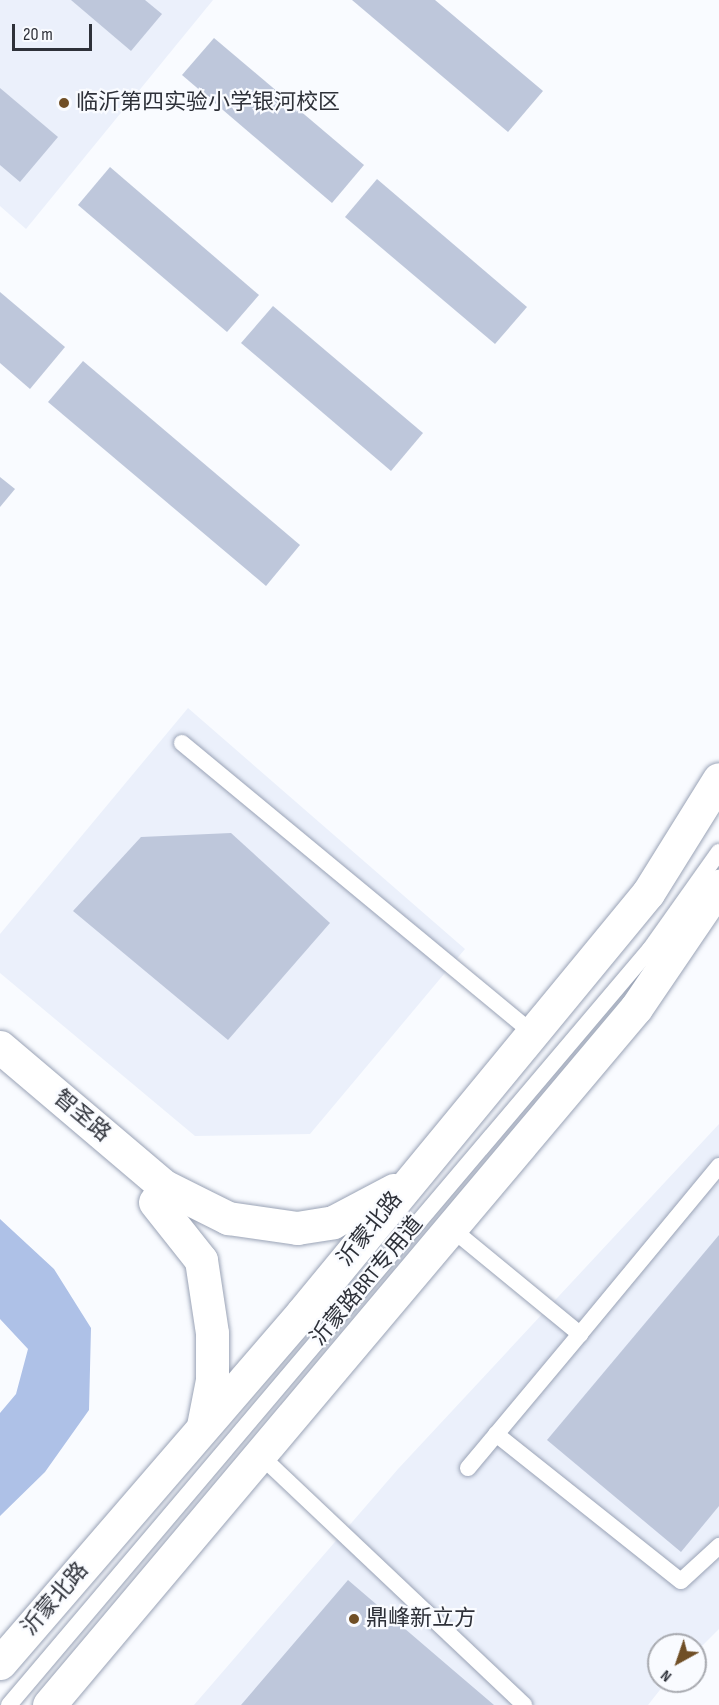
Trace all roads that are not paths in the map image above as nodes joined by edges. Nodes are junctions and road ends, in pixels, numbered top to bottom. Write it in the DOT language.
graph roads {
  1 [pos="182,743"];
  2 [pos="719,779"];
  3 [pos="719,852"];
  4 [pos="719,886"];
  5 [pos="532,1033"];
  6 [pos="0,1047"];
  7 [pos="0,1071"];
  8 [pos="719,1166"];
  9 [pos="409,1182"];
  10 [pos="160,1194"];
  11 [pos="452,1229"];
  12 [pos="580,1334"];
  13 [pos="203,1428"];
  14 [pos="496,1434"];
  15 [pos="261,1456"];
  16 [pos="468,1468"];
  17 [pos="719,1546"];
  18 [pos="0,1663"];
  19 [pos="9,1705"];
  20 [pos="49,1705"];
  21 [pos="524,1705"];
  1 -- 5 [label="lane"];
  2 -- 5 [label="main road, 沂蒙北路"];
  3 -- 19 [label="lane, 沂蒙路BRT专用道"];
  4 -- 11 [label="main road"];
  5 -- 9 [label="main road, 沂蒙北路"];
  6 -- 10 [label="main road, 智圣路"];
  7 -- 10 [label="main road, 智圣路"];
  8 -- 12 [label="lane"];
  9 -- 10 [label="main road"];
  9 -- 13 [label="main road, 沂蒙北路"];
  10 -- 13 [label="main road"];
  11 -- 12 [label="lane"];
  11 -- 15 [label="main road"];
  12 -- 14 [label="lane"];
  13 -- 18 [label="main road, 沂蒙北路"];
  14 -- 16 [label="lane"];
  14 -- 17 [label="lane"];
  15 -- 20 [label="main road"];
  15 -- 21 [label="lane"];
}
